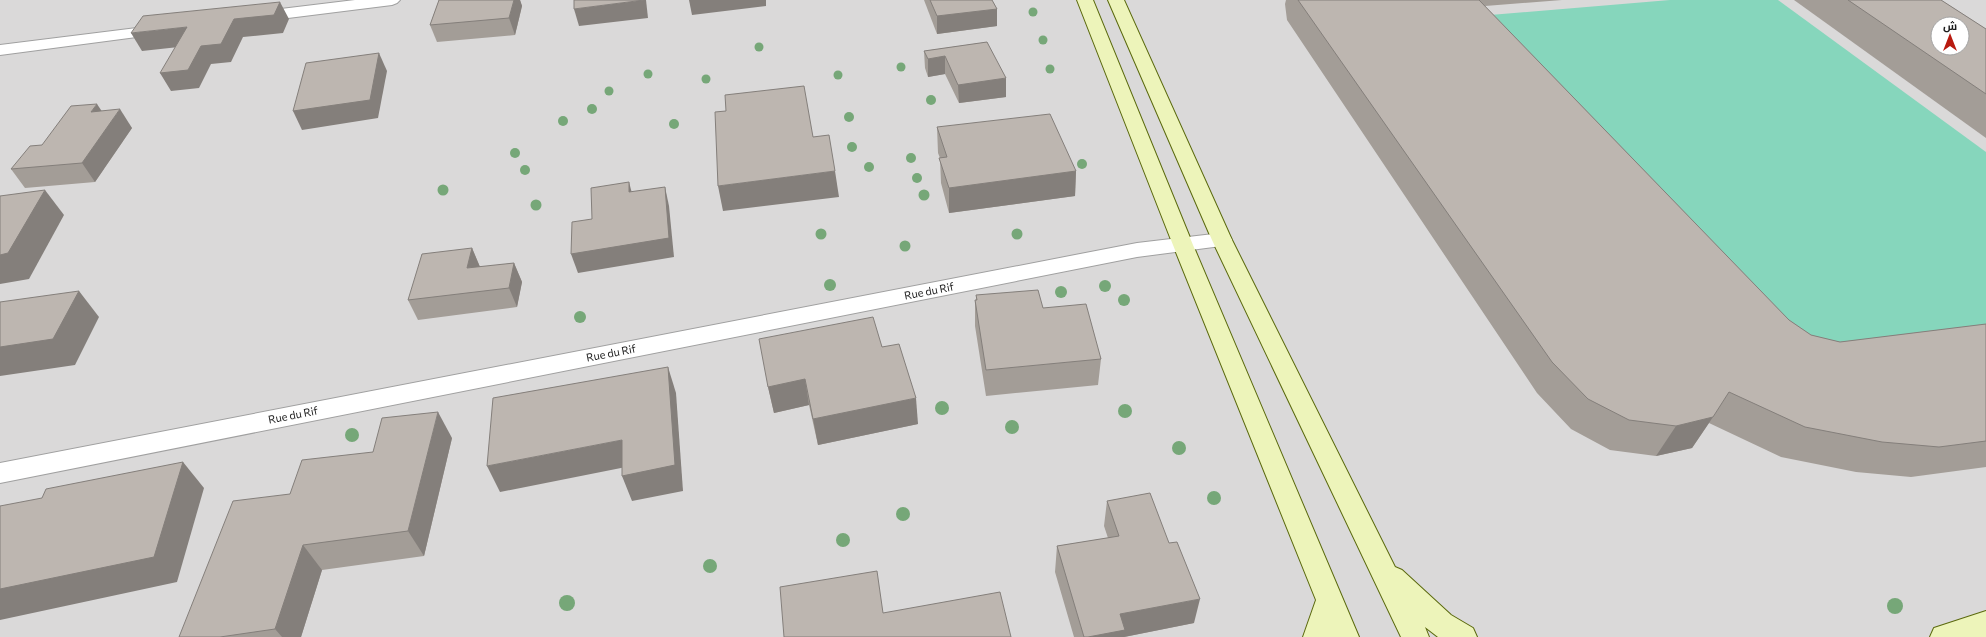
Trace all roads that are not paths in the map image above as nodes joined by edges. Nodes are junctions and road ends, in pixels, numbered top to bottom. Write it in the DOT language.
graph roads {
  1 [pos="392,0"];
  2 [pos="1085,0"];
  3 [pos="1116,0"];
  4 [pos="242,19"];
  5 [pos="180,27"];
  6 [pos="2,53"];
  7 [pos="1222,240"];
  8 [pos="1183,245"];
  9 [pos="0,473"];
  10 [pos="1382,568"];
  11 [pos="1330,599"];
  12 [pos="1986,624"];
  13 [pos="1318,637"];
  14 [pos="1345,637"];
  15 [pos="1415,637"];
  16 [pos="1463,637"];
  17 [pos="1944,637"];
  1 -- 4 [label="street"];
  2 -- 8 [label="main road"];
  3 -- 7 [label="main road"];
  5 -- 6 [label="street"];
  7 -- 8 [label="street, Rue du Rif"];
  7 -- 10 [label="main road"];
  8 -- 9 [label="street, Rue du Rif"];
  8 -- 11 [label="main road"];
  10 -- 15 [label="main road"];
  10 -- 16 [label="main road"];
  11 -- 13 [label="main road"];
  11 -- 14 [label="main road"];
  12 -- 17 [label="main road"];
}
